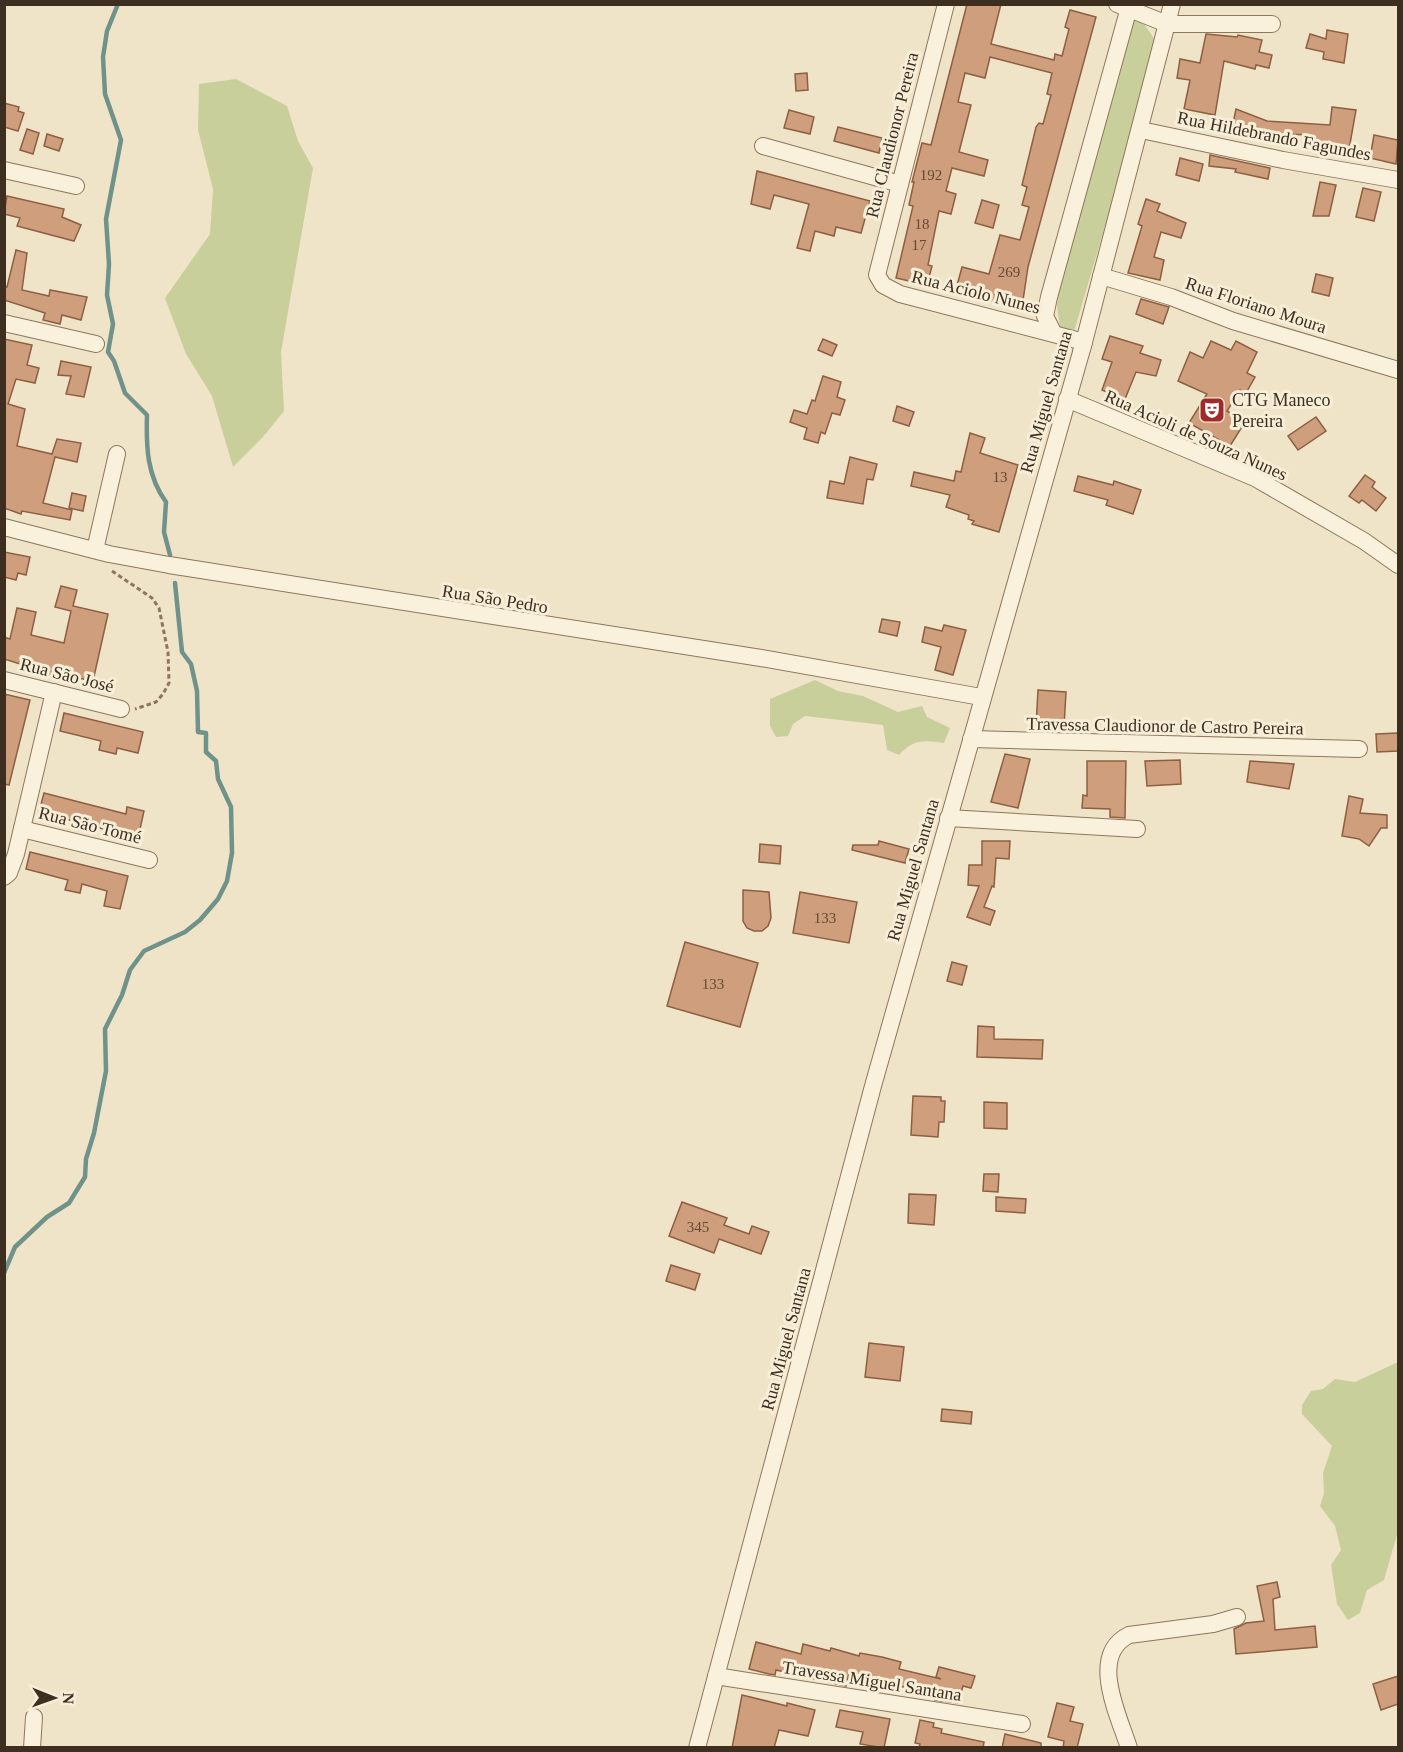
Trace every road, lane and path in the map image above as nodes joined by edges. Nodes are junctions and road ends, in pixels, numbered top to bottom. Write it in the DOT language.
graph roads {
  1 [pos="946,4"];
  2 [pos="1172,4"];
  3 [pos="1126,6"];
  4 [pos="1167,24"];
  5 [pos="1272,24"];
  6 [pos="1141,130"];
  7 [pos="763,146"];
  8 [pos="4,170"];
  9 [pos="1398,180"];
  10 [pos="900,184"];
  11 [pos="76,186"];
  12 [pos="877,275"];
  13 [pos="1101,276"];
  14 [pos="4,323"];
  15 [pos="1053,332"];
  16 [pos="96,344"];
  17 [pos="1398,370"];
  18 [pos="1067,399"];
  19 [pos="117,454"];
  20 [pos="4,527"];
  21 [pos="102,552"];
  22 [pos="1398,566"];
  23 [pos="4,680"];
  24 [pos="54,692"];
  25 [pos="981,697"];
  26 [pos="121,708"];
  27 [pos="970,739"];
  28 [pos="1359,749"];
  29 [pos="948,818"];
  30 [pos="22,829"];
  31 [pos="1137,829"];
  32 [pos="149,860"];
  33 [pos="7,875"];
  34 [pos="1238,1617"];
  35 [pos="716,1676"];
  36 [pos="34,1717"];
  37 [pos="1022,1724"];
  38 [pos="32,1748"];
  39 [pos="697,1748"];
  40 [pos="1129,1748"];
  1 -- 10 [label="street, Rua Claudionor Pereira"];
  2 -- 4 [label="street, Rua Miguel Santana"];
  3 -- 4 [label="street"];
  3 -- 15 [label="street, Rua Miguel Santana"];
  4 -- 5 [label="street"];
  4 -- 6 [label="street, Rua Miguel Santana"];
  6 -- 9 [label="street, Rua Hildebrando Fagundes"];
  6 -- 13 [label="street, Rua Miguel Santana"];
  7 -- 10 [label="street"];
  8 -- 11 [label="street"];
  10 -- 12 [label="street, Rua Claudionor Pereira"];
  12 -- 15 [label="street, Rua Aciolo Nunes"];
  13 -- 17 [label="street, Rua Floriano Moura"];
  13 -- 18 [label="street, Rua Miguel Santana"];
  14 -- 16 [label="street"];
  15 -- 18 [label="street, Rua Aciolo Nunes"];
  18 -- 22 [label="street, Rua Acioli de Souza Nunes"];
  18 -- 25 [label="street, Rua Miguel Santana"];
  19 -- 21 [label="street"];
  20 -- 21 [label="street, Rua São Pedro"];
  21 -- 25 [label="street, Rua São Pedro"];
  21 -- 26 [label="path"];
  23 -- 24 [label="street, Rua São José"];
  24 -- 26 [label="street, Rua São José"];
  24 -- 30 [label="street"];
  25 -- 27 [label="street, Rua Miguel Santana"];
  27 -- 28 [label="street, Travessa Claudionor de Castro Pereira"];
  27 -- 29 [label="street, Rua Miguel Santana"];
  29 -- 31 [label="street"];
  29 -- 35 [label="street, Rua Miguel Santana"];
  30 -- 32 [label="street, Rua São Tomé"];
  30 -- 33 [label="street"];
  34 -- 40 [label="street"];
  35 -- 37 [label="street, Travessa Miguel Santana"];
  35 -- 39 [label="street, Rua Miguel Santana"];
  36 -- 38 [label="street"];
}
